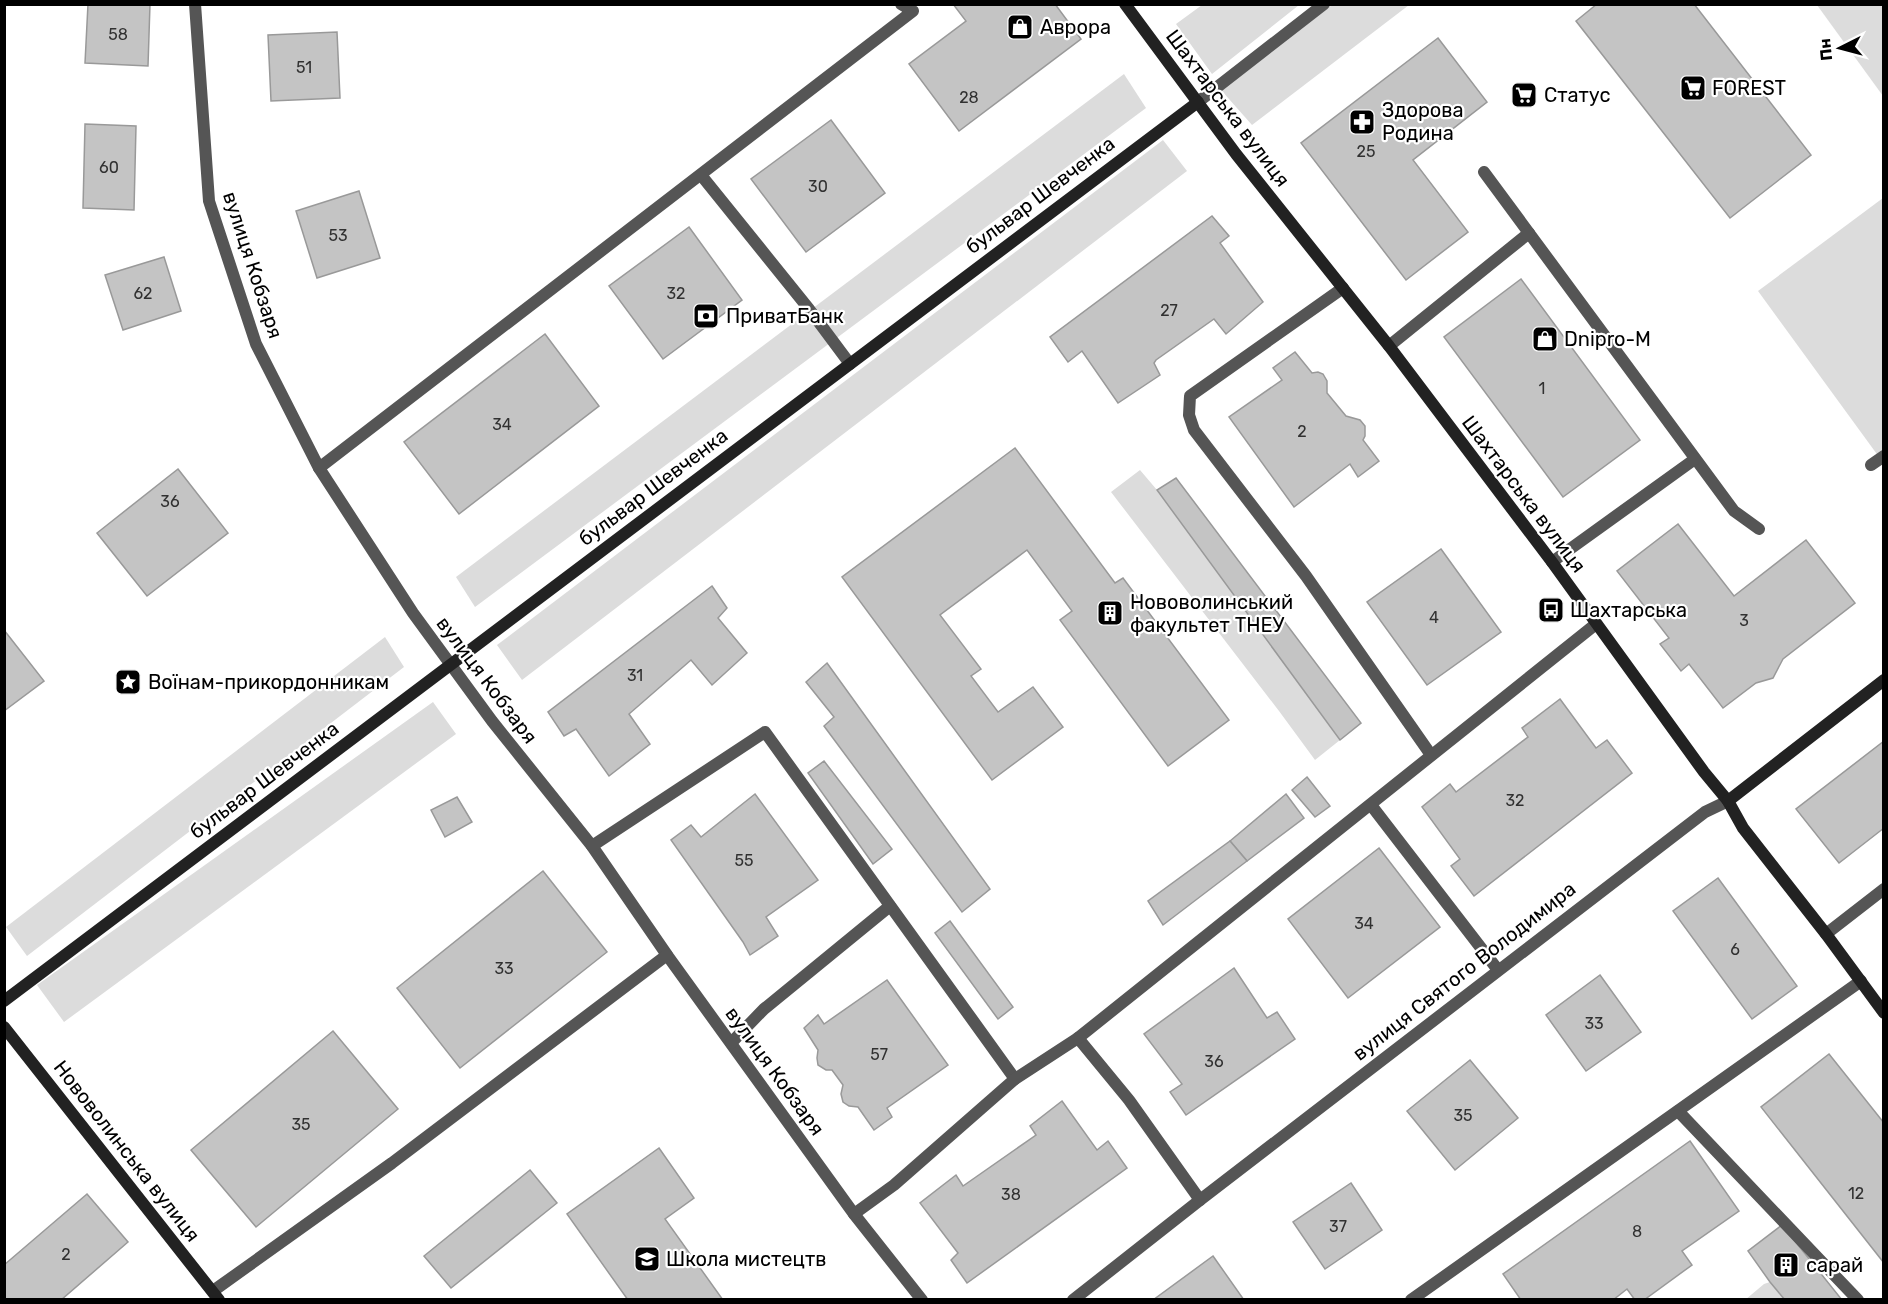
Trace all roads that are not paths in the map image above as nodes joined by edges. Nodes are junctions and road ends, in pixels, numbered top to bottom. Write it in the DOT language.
graph roads {
  1 [pos="195,4"];
  2 [pos="901,4"];
  3 [pos="1125,4"];
  4 [pos="1324,4"];
  5 [pos="1198,102"];
  6 [pos="1485,172"];
  7 [pos="701,176"];
  8 [pos="1529,233"];
  9 [pos="1343,288"];
  10 [pos="1389,346"];
  11 [pos="850,364"];
  12 [pos="1884,456"];
  13 [pos="1695,459"];
  14 [pos="1871,465"];
  15 [pos="319,468"];
  16 [pos="1759,529"];
  17 [pos="1552,562"];
  18 [pos="1596,624"];
  19 [pos="451,663"];
  20 [pos="1884,680"];
  21 [pos="1431,755"];
  22 [pos="1728,801"];
  23 [pos="1371,805"];
  24 [pos="592,846"];
  25 [pos="1884,889"];
  26 [pos="890,906"];
  27 [pos="1826,934"];
  28 [pos="667,955"];
  29 [pos="1498,970"];
  30 [pos="1861,981"];
  31 [pos="4,1001"];
  32 [pos="1884,1013"];
  33 [pos="4,1027"];
  34 [pos="1078,1038"];
  35 [pos="731,1043"];
  36 [pos="1015,1079"];
  37 [pos="1678,1111"];
  38 [pos="1200,1200"];
  39 [pos="854,1214"];
  40 [pos="216,1295"];
  41 [pos="922,1299"];
  42 [pos="1073,1299"];
  43 [pos="1411,1299"];
  44 [pos="1858,1299"];
  1 -- 15 [label="street, вулиця Кобзаря"];
  2 -- 7 [label="street"];
  3 -- 5 [label="street, Шахтарська вулиця"];
  4 -- 5 [label="street, бульвар Шевченка"];
  5 -- 9 [label="street, Шахтарська вулиця"];
  5 -- 11 [label="street, бульвар Шевченка"];
  6 -- 8 [label="street"];
  7 -- 11 [label="street"];
  7 -- 15 [label="street"];
  8 -- 10 [label="street"];
  8 -- 13 [label="street"];
  9 -- 10 [label="street, Шахтарська вулиця"];
  9 -- 21 [label="street"];
  10 -- 17 [label="street, Шахтарська вулиця"];
  11 -- 19 [label="street, бульвар Шевченка"];
  12 -- 14 [label="street"];
  13 -- 16 [label="street"];
  13 -- 17 [label="street"];
  15 -- 19 [label="street, вулиця Кобзаря"];
  17 -- 18 [label="street, Шахтарська вулиця"];
  18 -- 21 [label="street"];
  18 -- 22 [label="street, Шахтарська вулиця"];
  19 -- 24 [label="street, вулиця Кобзаря"];
  19 -- 31 [label="street, бульвар Шевченка"];
  20 -- 22 [label="street, вулиця Святого Володимира"];
  21 -- 23 [label="street"];
  22 -- 27 [label="street, Шахтарська вулиця"];
  22 -- 29 [label="street, вулиця Святого Володимира"];
  23 -- 29 [label="street"];
  23 -- 34 [label="street"];
  24 -- 26 [label="street"];
  24 -- 28 [label="street, вулиця Кобзаря"];
  25 -- 27 [label="street"];
  26 -- 35 [label="street"];
  26 -- 36 [label="street"];
  27 -- 30 [label="street, Шахтарська вулиця"];
  28 -- 35 [label="street, вулиця Кобзаря"];
  28 -- 40 [label="street"];
  29 -- 38 [label="street, вулиця Святого Володимира"];
  30 -- 32 [label="street, Шахтарська вулиця"];
  30 -- 37 [label="street"];
  33 -- 40 [label="street, Нововолинська вулиця"];
  34 -- 36 [label="street"];
  34 -- 38 [label="street"];
  35 -- 39 [label="street, вулиця Кобзаря"];
  36 -- 39 [label="street"];
  37 -- 43 [label="street"];
  37 -- 44 [label="street"];
  38 -- 42 [label="street, вулиця Святого Володимира"];
  39 -- 41 [label="street, вулиця Кобзаря"];
}
